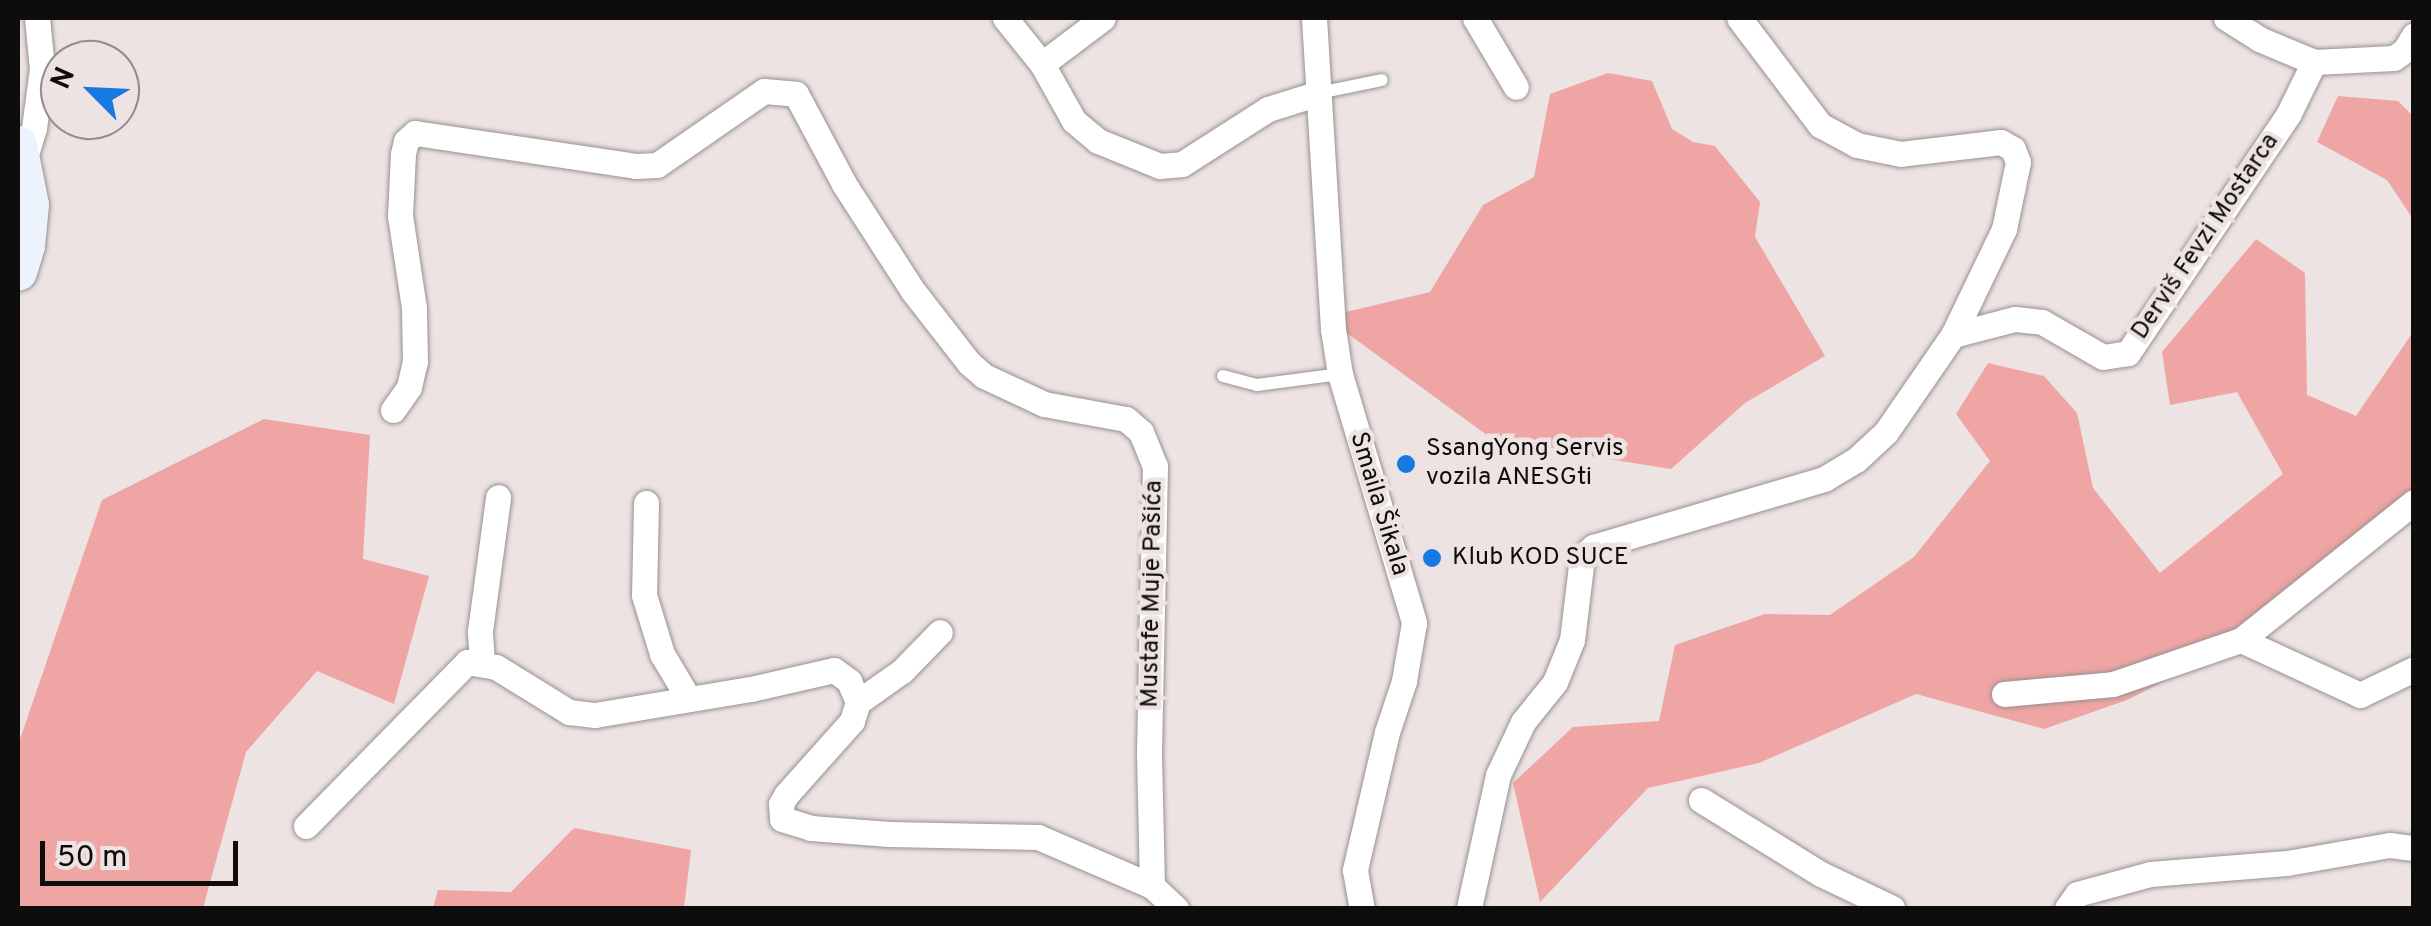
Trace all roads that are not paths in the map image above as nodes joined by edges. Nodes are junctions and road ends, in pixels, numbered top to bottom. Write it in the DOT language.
graph roads {
  1 [pos="37,18"];
  2 [pos="1005,18"];
  3 [pos="1103,18"];
  4 [pos="1314,18"];
  5 [pos="1475,18"];
  6 [pos="1739,18"];
  7 [pos="2226,18"];
  8 [pos="2414,36"];
  9 [pos="2314,62"];
  10 [pos="1042,64"];
  11 [pos="1382,80"];
  12 [pos="1516,87"];
  13 [pos="1319,93"];
  14 [pos="20,154"];
  15 [pos="18,272"];
  16 [pos="1953,334"];
  17 [pos="1340,374"];
  18 [pos="1224,376"];
  19 [pos="393,410"];
  20 [pos="498,497"];
  21 [pos="646,502"];
  22 [pos="2414,502"];
  23 [pos="940,632"];
  24 [pos="2241,640"];
  25 [pos="482,662"];
  26 [pos="2414,669"];
  27 [pos="2004,694"];
  28 [pos="687,696"];
  29 [pos="858,702"];
  30 [pos="1701,800"];
  31 [pos="306,826"];
  32 [pos="2414,848"];
  33 [pos="1152,886"];
  34 [pos="1176,908"];
  35 [pos="1362,908"];
  36 [pos="1469,908"];
  37 [pos="1892,908"];
  38 [pos="2068,908"];
  1 -- 14 [label="street"];
  2 -- 10 [label="street"];
  3 -- 10 [label="street"];
  4 -- 13 [label="street, Smaila Šikala"];
  5 -- 12 [label="street"];
  6 -- 16 [label="street"];
  7 -- 9 [label="street"];
  8 -- 9 [label="street"];
  9 -- 16 [label="street, Derviš Fevzi Mostarca"];
  10 -- 13 [label="street"];
  11 -- 13 [label="lane"];
  13 -- 17 [label="street, Smaila Šikala"];
  14 -- 15 [label="street"];
  16 -- 36 [label="street"];
  17 -- 18 [label="lane"];
  17 -- 35 [label="street, Smaila Šikala"];
  19 -- 33 [label="street, Mustafe Muje Pašića"];
  20 -- 25 [label="street"];
  21 -- 28 [label="street"];
  22 -- 24 [label="street"];
  23 -- 29 [label="street"];
  24 -- 26 [label="street"];
  24 -- 27 [label="street"];
  25 -- 28 [label="street"];
  25 -- 31 [label="street"];
  28 -- 29 [label="street"];
  29 -- 33 [label="street"];
  30 -- 37 [label="street"];
  32 -- 38 [label="street"];
  33 -- 34 [label="street"];
}
